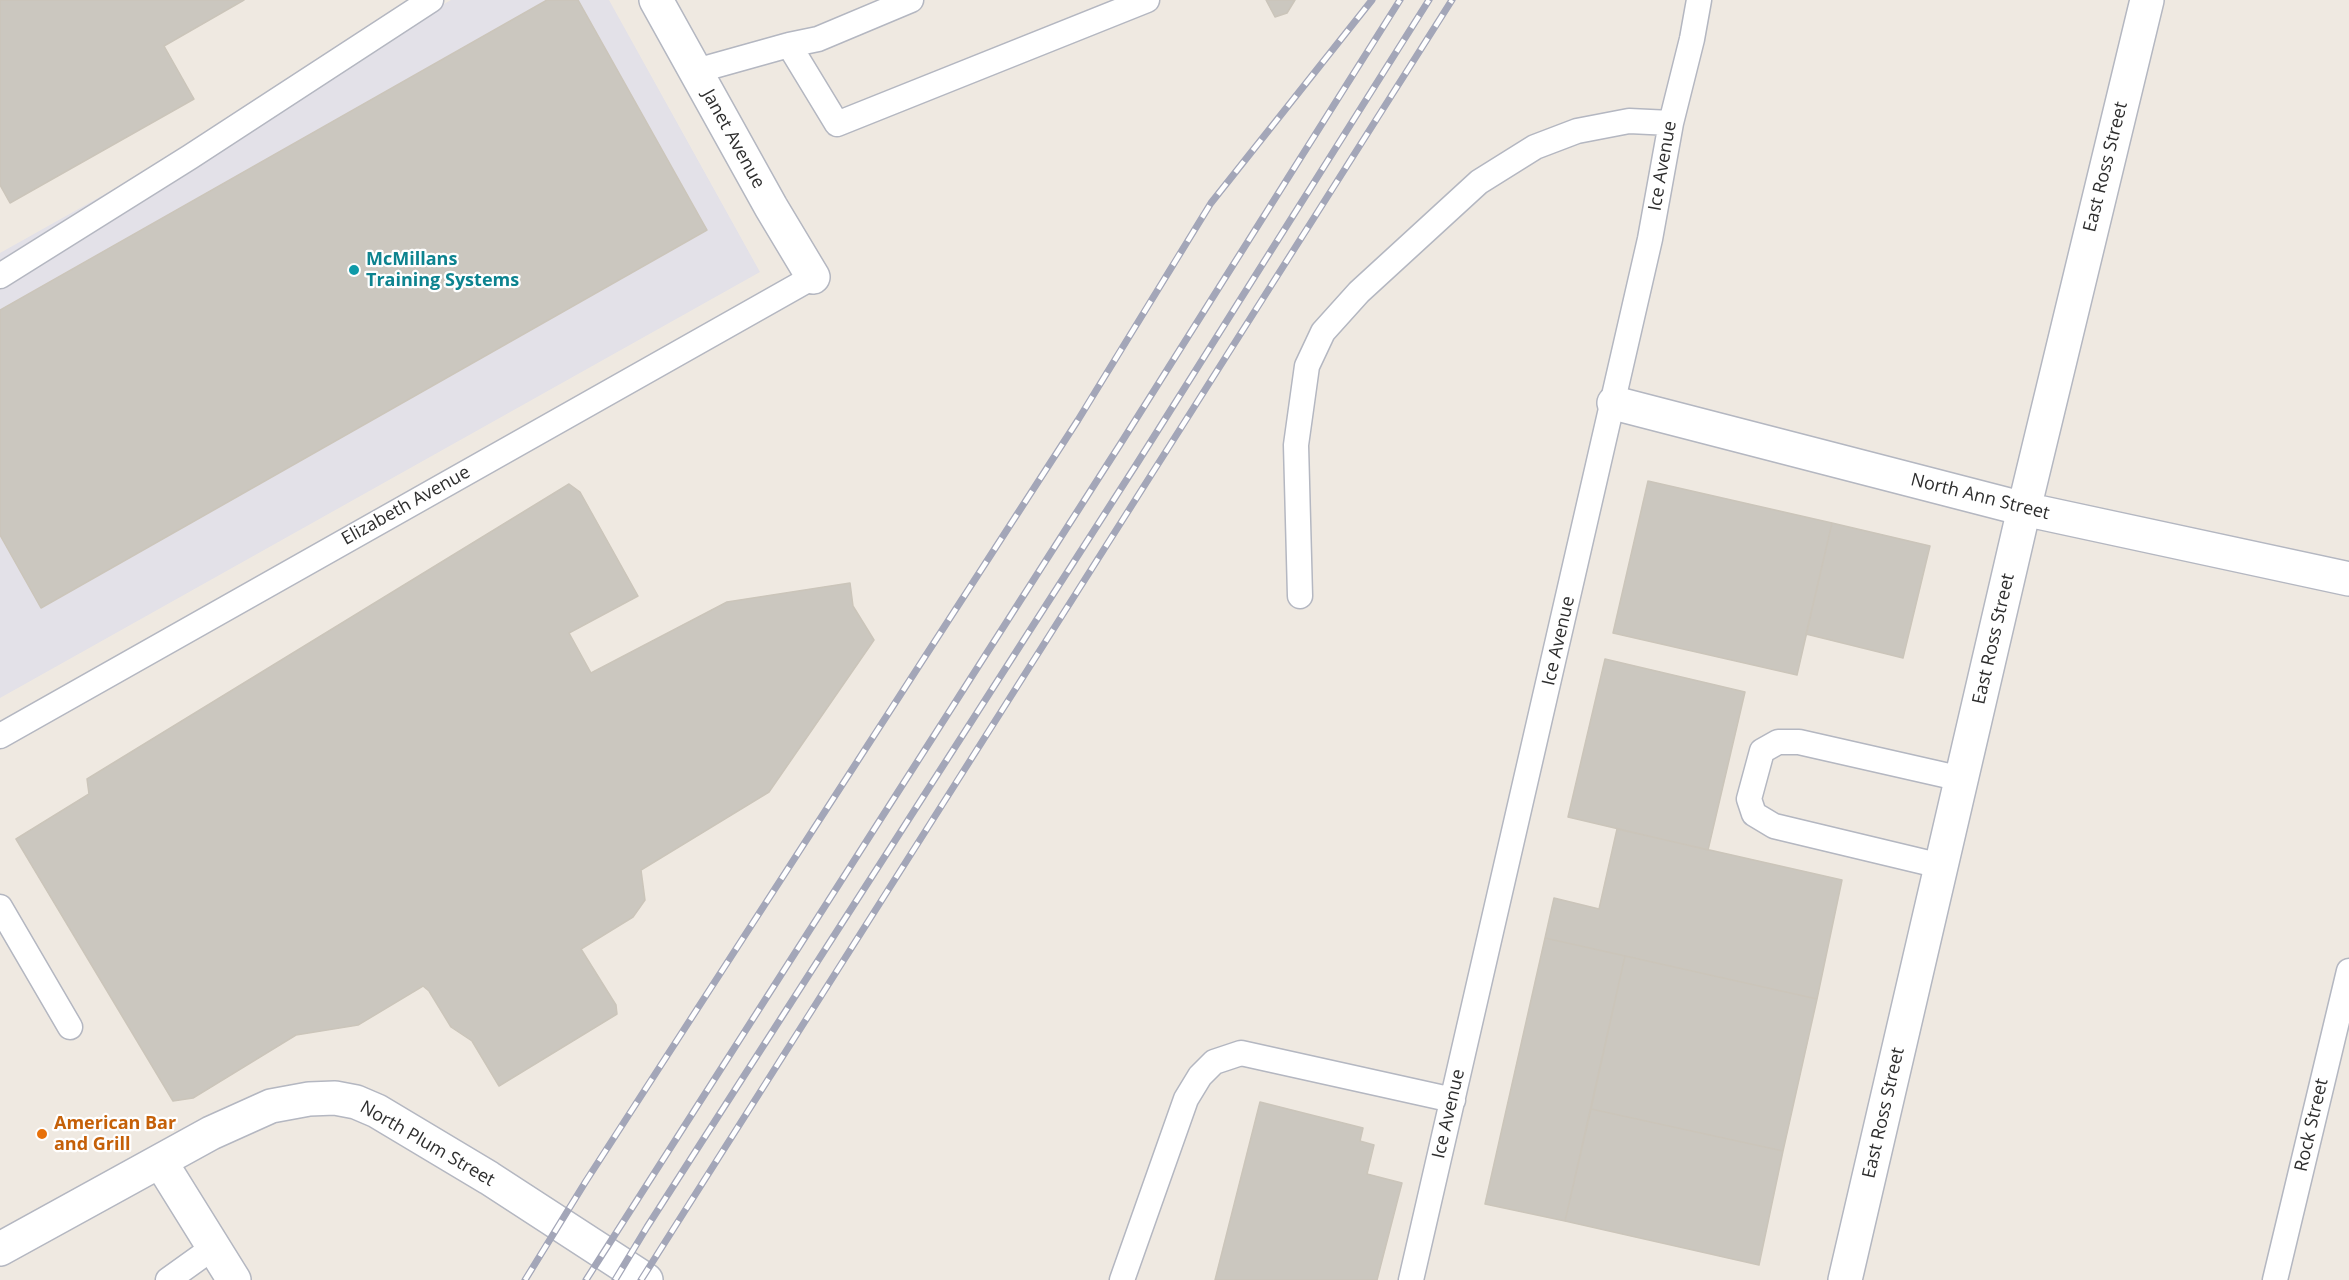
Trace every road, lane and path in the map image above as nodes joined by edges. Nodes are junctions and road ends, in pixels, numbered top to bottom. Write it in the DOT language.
graph roads {
  1 [pos="431,0"];
  2 [pos="656,0"];
  3 [pos="911,0"];
  4 [pos="1147,0"];
  5 [pos="1699,0"];
  6 [pos="2147,0"];
  7 [pos="789,45"];
  8 [pos="696,71"];
  9 [pos="1671,123"];
  10 [pos="0,276"];
  11 [pos="813,277"];
  12 [pos="1614,403"];
  13 [pos="2024,509"];
  14 [pos="2349,579"];
  15 [pos="1300,596"];
  16 [pos="0,736"];
  17 [pos="1962,779"];
  18 [pos="1941,866"];
  19 [pos="0,907"];
  20 [pos="2349,971"];
  21 [pos="70,1027"];
  22 [pos="1453,1100"];
  23 [pos="160,1161"];
  24 [pos="214,1247"];
  25 [pos="0,1249"];
  26 [pos="168,1280"];
  27 [pos="234,1280"];
  28 [pos="646,1280"];
  29 [pos="1122,1280"];
  30 [pos="1411,1280"];
  31 [pos="1845,1280"];
  32 [pos="2275,1280"];
  1 -- 10 [label="lane"];
  2 -- 8 [label="street, Janet Avenue"];
  3 -- 7 [label="lane"];
  4 -- 7 [label="lane"];
  5 -- 9 [label="lane, Ice Avenue"];
  6 -- 13 [label="street, East Ross Street"];
  7 -- 8 [label="lane"];
  8 -- 11 [label="street, Janet Avenue"];
  9 -- 12 [label="lane, Ice Avenue"];
  9 -- 15 [label="lane"];
  11 -- 16 [label="lane, Elizabeth Avenue"];
  12 -- 13 [label="street, North Ann Street"];
  12 -- 22 [label="lane, Ice Avenue"];
  13 -- 14 [label="street, North Ann Street"];
  13 -- 17 [label="street, East Ross Street"];
  17 -- 18 [label="street, East Ross Street"];
  17 -- 18 [label="lane"];
  18 -- 31 [label="street, East Ross Street"];
  19 -- 21 [label="lane"];
  20 -- 32 [label="lane, Rock Street"];
  22 -- 29 [label="lane"];
  22 -- 30 [label="lane, Ice Avenue"];
  23 -- 24 [label="street"];
  23 -- 25 [label="street, North Plum Street"];
  23 -- 28 [label="street, North Plum Street"];
  24 -- 26 [label="lane"];
  24 -- 27 [label="street"];
}
